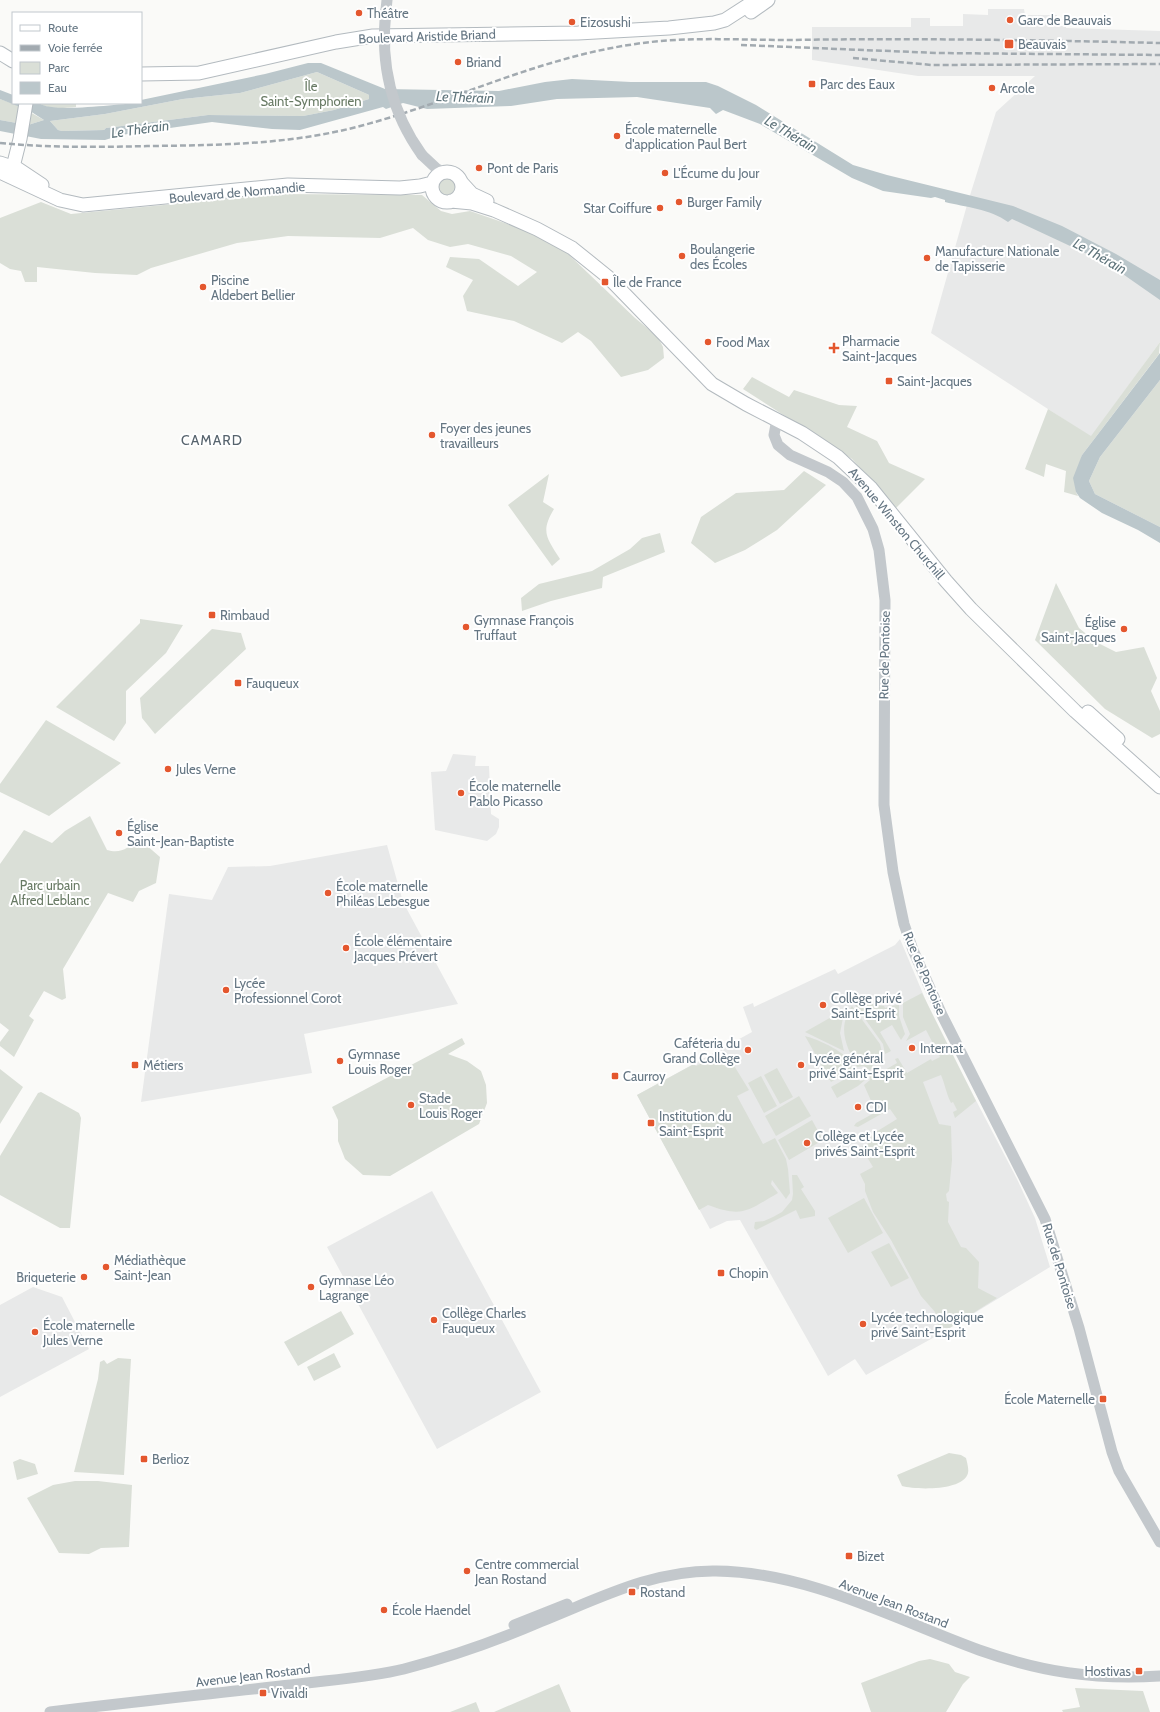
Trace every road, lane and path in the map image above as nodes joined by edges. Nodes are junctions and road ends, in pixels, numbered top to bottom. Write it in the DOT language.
graph roads {
  1 [pos="756,0"];
  2 [pos="768,0"];
  3 [pos="386,5"];
  4 [pos="723,24"];
  5 [pos="0,53"];
  6 [pos="12,60"];
  7 [pos="142,74"];
  8 [pos="25,112"];
  9 [pos="422,155"];
  10 [pos="0,163"];
  11 [pos="8,172"];
  12 [pos="445,173"];
  13 [pos="461,182"];
  14 [pos="433,186"];
  15 [pos="451,202"];
  16 [pos="699,366"];
  17 [pos="773,417"];
  18 [pos="1005,641"];
  19 [pos="1160,778"];
  20 [pos="1160,788"];
  21 [pos="1160,1542"];
  22 [pos="1160,1676"];
  23 [pos="50,1712"];
  1 -- 4 [label="main road"];
  2 -- 4 [label="main road"];
  3 -- 9 [label="street, bridge"];
  4 -- 7 [label="main road, Boulevard Aristide Briand"];
  5 -- 6 [label="main road"];
  8 -- 11 [label="main road"];
  9 -- 12 [label="street"];
  9 -- 14 [label="street"];
  10 -- 11 [label="main road, Boulevard de Normandie"];
  11 -- 14 [label="main road, Boulevard de Normandie"];
  12 -- 13 [label="main road"];
  12 -- 14 [label="main road"];
  13 -- 15 [label="main road"];
  13 -- 16 [label="main road"];
  14 -- 15 [label="main road"];
  15 -- 16 [label="main road"];
  16 -- 17 [label="main road"];
  17 -- 18 [label="main road, Avenue Winston Churchill"];
  17 -- 21 [label="street, Rue de Pontoise"];
  18 -- 19 [label="main road, Avenue Winston Churchill"];
  18 -- 20 [label="main road, Avenue Winston Churchill"];
  22 -- 23 [label="street, Avenue Jean Rostand"];
}
